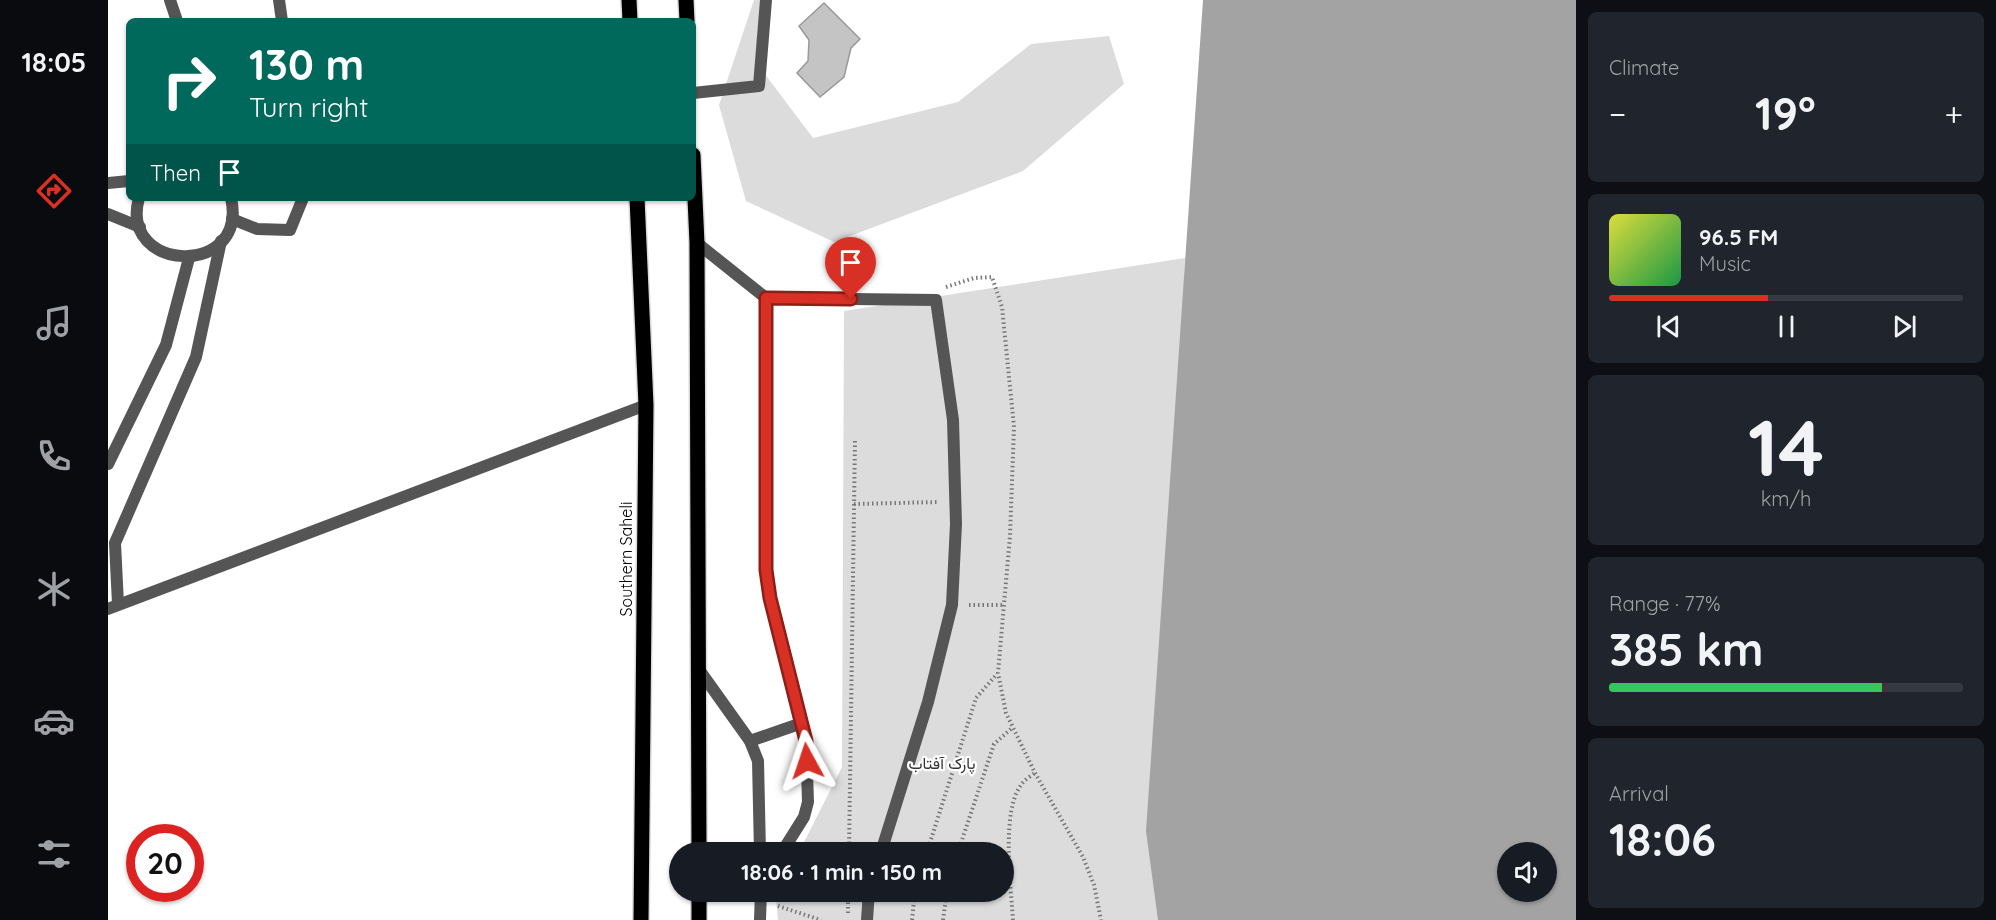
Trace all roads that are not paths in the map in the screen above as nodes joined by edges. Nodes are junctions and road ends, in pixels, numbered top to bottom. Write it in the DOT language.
graph roads {
  1 [pos="170,0"];
  2 [pos="279,0"];
  3 [pos="629,0"];
  4 [pos="686,0"];
  5 [pos="766,0"];
  6 [pos="176,18"];
  7 [pos="282,18"];
  8 [pos="630,18"];
  9 [pos="687,18"];
  10 [pos="696,93"];
  11 [pos="126,181"];
  12 [pos="108,183"];
  13 [pos="139,201"];
  14 [pos="231,201"];
  15 [pos="302,201"];
  16 [pos="637,201"];
  17 [pos="695,201"];
  18 [pos="108,214"];
  19 [pos="232,219"];
  20 [pos="140,226"];
  21 [pos="221,241"];
  22 [pos="697,243"];
  23 [pos="189,258"];
  24 [pos="766,298"];
  25 [pos="646,405"];
  26 [pos="108,464"];
  27 [pos="111,604"];
  28 [pos="700,671"];
  29 [pos="802,723"];
  30 [pos="750,741"];
  31 [pos="699,842"];
  32 [pos="760,842"];
  33 [pos="788,842"];
  34 [pos="884,842"];
  35 [pos="699,902"];
  36 [pos="760,902"];
  37 [pos="868,902"];
  38 [pos="641,920"];
  39 [pos="699,920"];
  40 [pos="760,920"];
  41 [pos="867,920"];
  1 -- 6 [label="street"];
  2 -- 7 [label="street"];
  3 -- 8 [label="main road"];
  4 -- 9 [label="main road"];
  5 -- 10 [label="street"];
  11 -- 12 [label="street"];
  13 -- 20 [label="street"];
  14 -- 19 [label="street"];
  15 -- 19 [label="street"];
  16 -- 25 [label="main road, Southern Saheli"];
  17 -- 22 [label="main road"];
  18 -- 20 [label="street"];
  19 -- 21 [label="street"];
  20 -- 23 [label="street"];
  21 -- 23 [label="street"];
  21 -- 27 [label="street"];
  22 -- 24 [label="street"];
  22 -- 28 [label="main road"];
  23 -- 26 [label="street"];
  24 -- 29 [label="street"];
  24 -- 34 [label="street"];
  25 -- 27 [label="street"];
  25 -- 38 [label="main road, Southern Saheli"];
  28 -- 30 [label="street"];
  28 -- 31 [label="main road"];
  29 -- 30 [label="street"];
  29 -- 33 [label="street"];
  30 -- 32 [label="street"];
  35 -- 39 [label="main road"];
  36 -- 40 [label="street"];
  37 -- 41 [label="street"];
}
